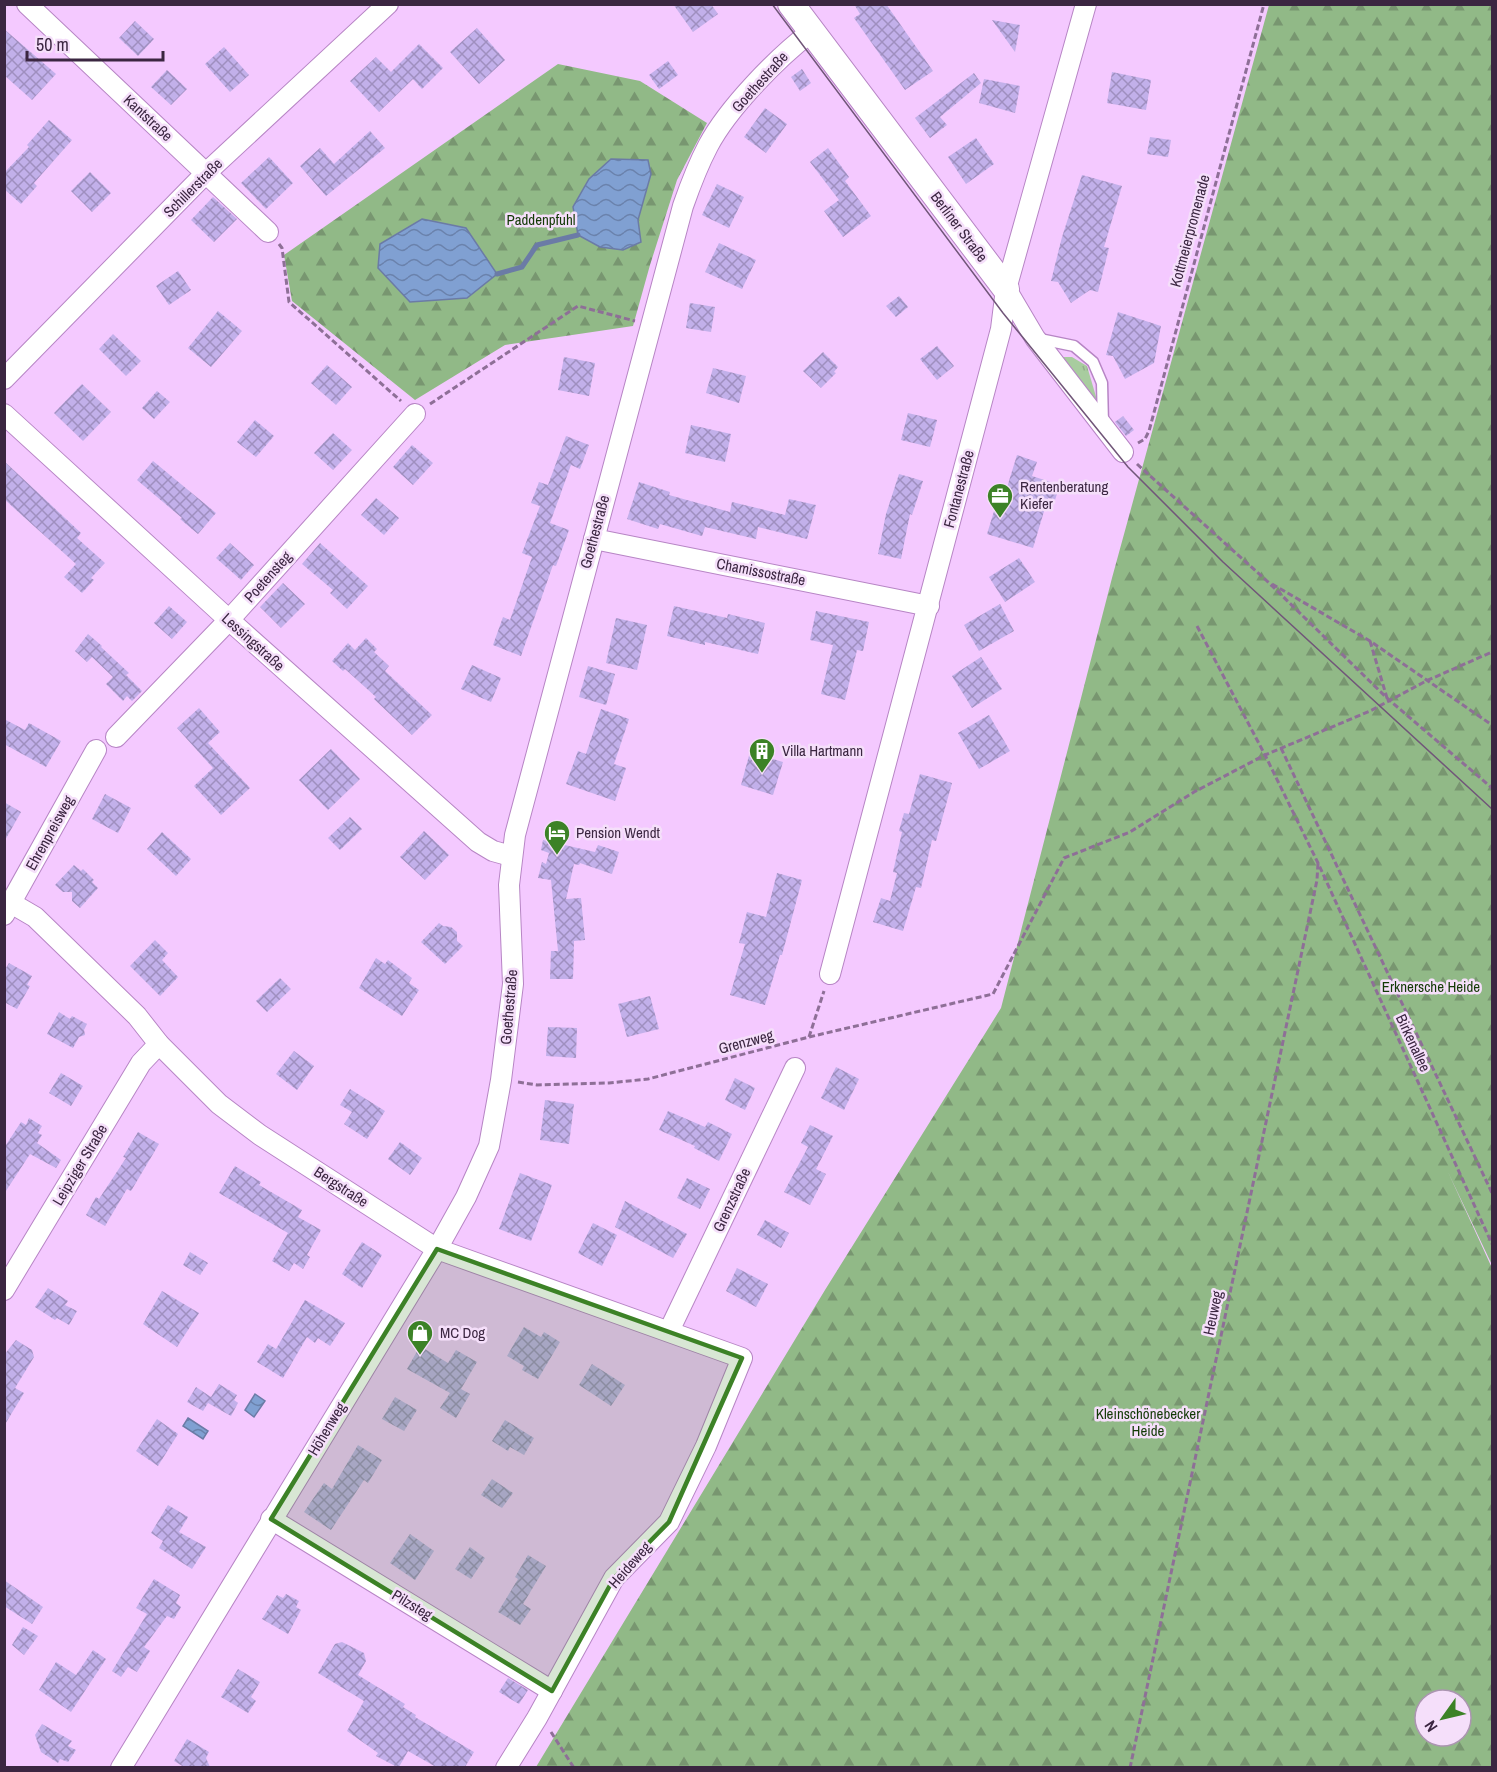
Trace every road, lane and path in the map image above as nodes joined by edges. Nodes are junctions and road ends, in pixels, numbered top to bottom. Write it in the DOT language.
graph roads {
  1 [pos="27,4"];
  2 [pos="388,4"];
  3 [pos="790,4"];
  4 [pos="1086,4"];
  5 [pos="1264,4"];
  6 [pos="811,32"];
  7 [pos="206,173"];
  8 [pos="268,232"];
  9 [pos="1006,289"];
  10 [pos="651,326"];
  11 [pos="1035,338"];
  12 [pos="4,379"];
  13 [pos="4,414"];
  14 [pos="415,414"];
  15 [pos="1103,427"];
  16 [pos="1123,452"];
  17 [pos="594,539"];
  18 [pos="1268,581"];
  19 [pos="929,606"];
  20 [pos="229,620"];
  21 [pos="1197,626"];
  22 [pos="1371,641"];
  23 [pos="1492,652"];
  24 [pos="1425,681"];
  25 [pos="1388,699"];
  26 [pos="1492,725"];
  27 [pos="116,736"];
  28 [pos="1281,748"];
  29 [pos="96,750"];
  30 [pos="1265,755"];
  31 [pos="1492,788"];
  32 [pos="511,856"];
  33 [pos="1318,863"];
  34 [pos="8,909"];
  35 [pos="830,974"];
  36 [pos="809,1037"];
  37 [pos="159,1044"];
  38 [pos="795,1068"];
  39 [pos="501,1079"];
  40 [pos="1492,1193"];
  41 [pos="1492,1244"];
  42 [pos="437,1249"];
  43 [pos="4,1290"];
  44 [pos="669,1331"];
  45 [pos="742,1358"];
  46 [pos="272,1520"];
  47 [pos="552,1691"];
  48 [pos="537,1718"];
  49 [pos="121,1767"];
  50 [pos="506,1767"];
  51 [pos="574,1767"];
  52 [pos="1130,1767"];
  1 -- 7 [label="street, Kantstraße"];
  2 -- 7 [label="street, Schillerstraße"];
  3 -- 6 [label="street, Berliner Straße"];
  4 -- 9 [label="street, Fontanestraße"];
  5 -- 16 [label="path, Kottmeierpromenade"];
  6 -- 9 [label="street, Berliner Straße"];
  6 -- 10 [label="street, Goethestraße"];
  7 -- 8 [label="street, Kantstraße"];
  7 -- 12 [label="street, Schillerstraße"];
  8 -- 14 [label="path"];
  9 -- 11 [label="street, Berliner Straße"];
  9 -- 19 [label="street, Fontanestraße"];
  10 -- 14 [label="path"];
  10 -- 17 [label="street, Goethestraße"];
  11 -- 15 [label="street, Berliner Straße"];
  11 -- 15 [label="lane"];
  13 -- 20 [label="street, Lessingstraße"];
  14 -- 20 [label="street, Poetensteg"];
  15 -- 16 [label="street, Berliner Straße"];
  16 -- 18 [label="path"];
  17 -- 19 [label="street, Chamissostraße"];
  17 -- 32 [label="street, Goethestraße"];
  18 -- 22 [label="path"];
  18 -- 25 [label="path"];
  19 -- 35 [label="street, Fontanestraße"];
  20 -- 27 [label="street, Poetensteg"];
  20 -- 32 [label="street, Lessingstraße"];
  21 -- 30 [label="path, Birkenallee"];
  22 -- 24 [label="path"];
  22 -- 25 [label="path"];
  23 -- 24 [label="path"];
  24 -- 25 [label="path"];
  24 -- 26 [label="path"];
  25 -- 28 [label="path"];
  25 -- 31 [label="path"];
  28 -- 30 [label="path"];
  28 -- 40 [label="path"];
  29 -- 34 [label="street, Ehrenpreisweg"];
  30 -- 33 [label="path, Birkenallee"];
  30 -- 36 [label="path, Grenzweg"];
  32 -- 39 [label="street, Goethestraße"];
  33 -- 41 [label="path, Birkenallee"];
  33 -- 52 [label="path, Heuweg"];
  34 -- 37 [label="street, Bergstraße"];
  35 -- 36 [label="path"];
  36 -- 39 [label="path, Grenzweg"];
  37 -- 42 [label="street, Bergstraße"];
  37 -- 43 [label="street, Leipziger Straße"];
  38 -- 44 [label="street, Grenzstraße"];
  39 -- 42 [label="street, Höhenweg"];
  42 -- 44 [label="street, Bergstraße"];
  42 -- 46 [label="street, Höhenweg"];
  44 -- 45 [label="street, Bergstraße"];
  45 -- 47 [label="street, Heideweg"];
  46 -- 47 [label="street, Pilzsteg"];
  46 -- 49 [label="street, Höhenweg"];
  47 -- 48 [label="street, Heideweg"];
  48 -- 50 [label="street, Heideweg"];
  48 -- 51 [label="path"];
}
